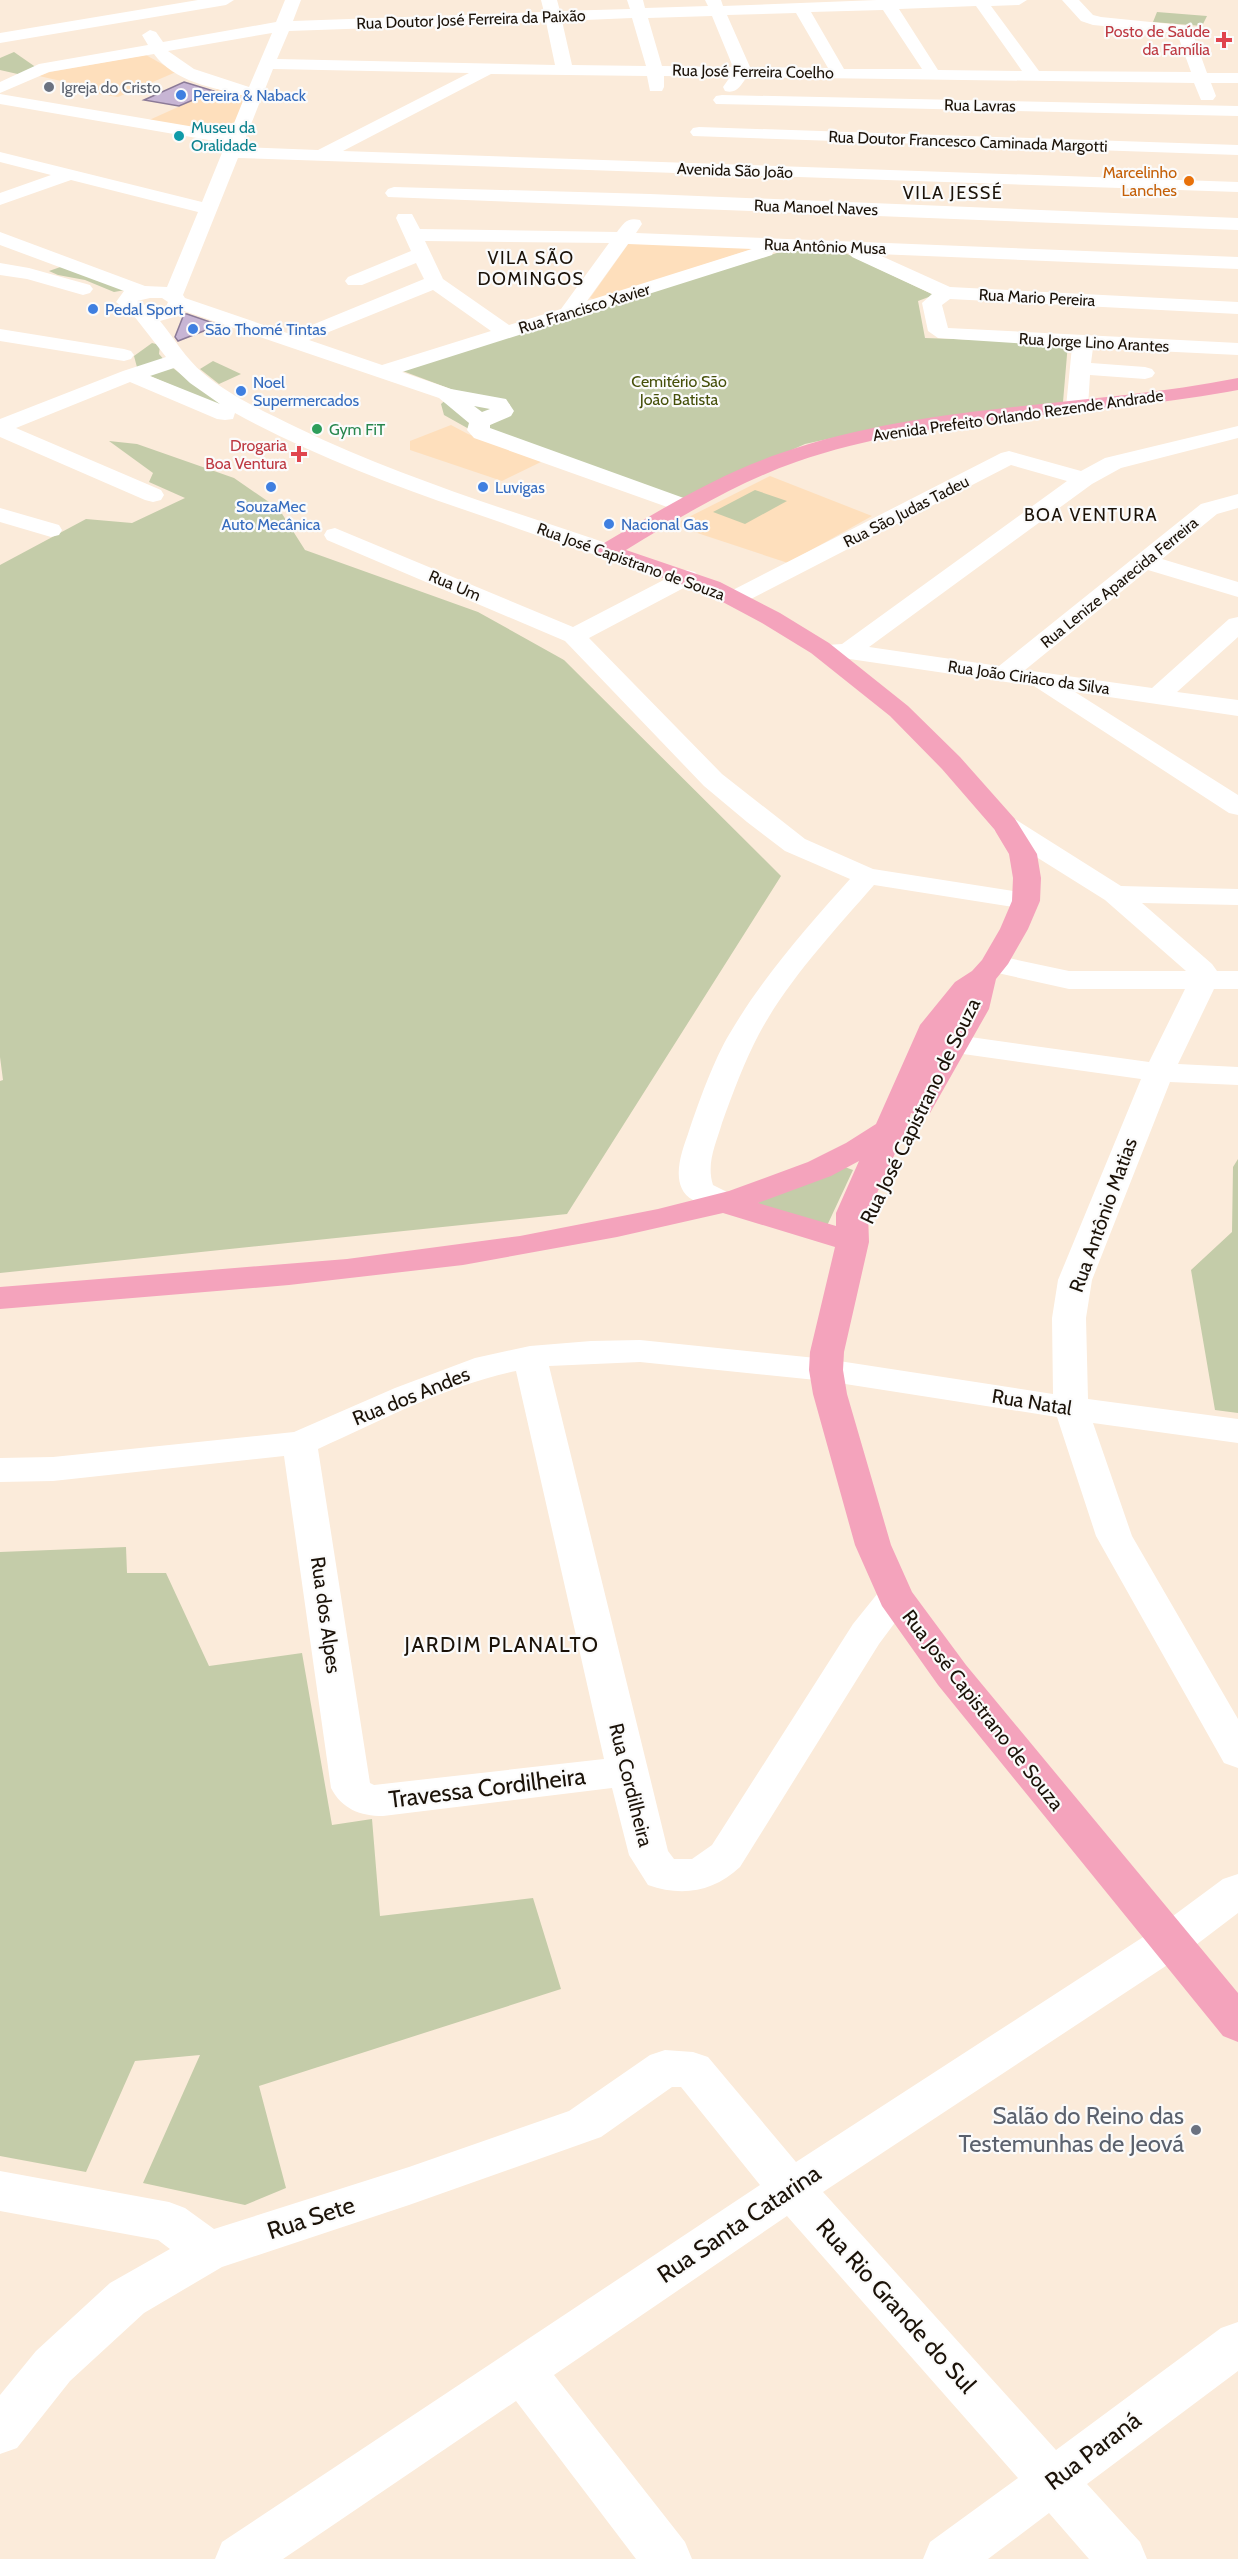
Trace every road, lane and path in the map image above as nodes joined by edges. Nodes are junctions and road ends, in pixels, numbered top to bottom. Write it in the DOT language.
graph roads {
  1 [pos="226,0"];
  2 [pos="293,0"];
  3 [pos="549,0"];
  4 [pos="1019,0"];
  5 [pos="1070,0"];
  6 [pos="979,1"];
  7 [pos="887,2"];
  8 [pos="715,5"];
  9 [pos="133,7"];
  10 [pos="637,7"];
  11 [pos="801,8"];
  12 [pos="411,16"];
  13 [pos="552,16"];
  14 [pos="283,26"];
  15 [pos="158,47"];
  16 [pos="11,48"];
  17 [pos="45,68"];
  18 [pos="428,68"];
  19 [pos="488,70"];
  20 [pos="565,71"];
  21 [pos="743,71"];
  22 [pos="838,72"];
  23 [pos="0,74"];
  24 [pos="933,74"];
  25 [pos="972,74"];
  26 [pos="1034,75"];
  27 [pos="1199,77"];
  28 [pos="656,78"];
  29 [pos="1238,78"];
  30 [pos="20,79"];
  31 [pos="262,80"];
  32 [pos="0,88"];
  33 [pos="0,99"];
  34 [pos="722,100"];
  35 [pos="977,105"];
  36 [pos="1214,111"];
  37 [pos="1238,111"];
  38 [pos="699,132"];
  39 [pos="983,142"];
  40 [pos="235,146"];
  41 [pos="1219,150"];
  42 [pos="1238,150"];
  43 [pos="320,155"];
  44 [pos="0,158"];
  45 [pos="379,158"];
  46 [pos="674,167"];
  47 [pos="69,175"];
  48 [pos="990,179"];
  49 [pos="1234,186"];
  50 [pos="394,193"];
  51 [pos="0,199"];
  52 [pos="650,200"];
  53 [pos="209,209"];
  54 [pos="996,215"];
  55 [pos="1238,218"];
  56 [pos="1238,224"];
  57 [pos="413,235"];
  58 [pos="0,238"];
  59 [pos="622,238"];
  60 [pos="787,244"];
  61 [pos="846,247"];
  62 [pos="999,252"];
  63 [pos="421,254"];
  64 [pos="65,261"];
  65 [pos="1238,263"];
  66 [pos="0,269"];
  67 [pos="29,274"];
  68 [pos="435,282"];
  69 [pos="946,293"];
  70 [pos="1006,296"];
  71 [pos="398,297"];
  72 [pos="175,298"];
  73 [pos="140,299"];
  74 [pos="1238,308"];
  75 [pos="569,312"];
  76 [pos="506,332"];
  77 [pos="161,333"];
  78 [pos="0,335"];
  79 [pos="289,341"];
  80 [pos="1083,342"];
  81 [pos="1238,348"];
  82 [pos="178,360"];
  83 [pos="127,365"];
  84 [pos="1081,368"];
  85 [pos="381,372"];
  86 [pos="1145,372"];
  87 [pos="1238,384"];
  88 [pos="1077,407"];
  89 [pos="238,413"];
  90 [pos="0,428"];
  91 [pos="1238,432"];
  92 [pos="1084,479"];
  93 [pos="153,495"];
  94 [pos="1238,501"];
  95 [pos="684,506"];
  96 [pos="0,515"];
  97 [pos="51,530"];
  98 [pos="335,535"];
  99 [pos="608,551"];
  100 [pos="1144,561"];
  101 [pos="687,577"];
  102 [pos="1238,590"];
  103 [pos="735,598"];
  104 [pos="1238,624"];
  105 [pos="574,636"];
  106 [pos="820,648"];
  107 [pos="848,651"];
  108 [pos="1006,673"];
  109 [pos="1036,679"];
  110 [pos="1159,695"];
  111 [pos="1238,708"];
  112 [pos="1238,807"];
  113 [pos="1005,825"];
  114 [pos="867,876"];
  115 [pos="1115,894"];
  116 [pos="1238,897"];
  117 [pos="1026,901"];
  118 [pos="988,970"];
  119 [pos="1205,978"];
  120 [pos="1238,980"];
  121 [pos="945,1034"];
  122 [pos="921,1057"];
  123 [pos="1159,1072"];
  124 [pos="1238,1076"];
  125 [pos="919,1106"];
  126 [pos="889,1129"];
  127 [pos="765,1189"];
  128 [pos="724,1203"];
  129 [pos="853,1242"];
  130 [pos="0,1298"];
  131 [pos="530,1357"];
  132 [pos="826,1370"];
  133 [pos="1071,1408"];
  134 [pos="1238,1431"];
  135 [pos="300,1443"];
  136 [pos="0,1470"];
  137 [pos="895,1597"];
  138 [pos="1238,1753"];
  139 [pos="627,1771"];
  140 [pos="351,1788"];
  141 [pos="1238,1890"];
  142 [pos="1169,1942"];
  143 [pos="1238,2024"];
  144 [pos="665,2068"];
  145 [pos="791,2189"];
  146 [pos="0,2191"];
  147 [pos="208,2251"];
  148 [pos="1238,2343"];
  149 [pos="521,2370"];
  150 [pos="0,2432"];
  151 [pos="1053,2482"];
  152 [pos="240,2559"];
  153 [pos="667,2559"];
  154 [pos="948,2559"];
  155 [pos="1122,2559"];
  1 -- 9 [label="street"];
  2 -- 14 [label="street"];
  3 -- 13 [label="street"];
  4 -- 6 [label="street, Rua Doutor José Ferreira da Paixão"];
  5 -- 27 [label="street"];
  6 -- 7 [label="street, Rua Doutor José Ferreira da Paixão"];
  6 -- 26 [label="street"];
  7 -- 11 [label="street, Rua Doutor José Ferreira da Paixão"];
  7 -- 24 [label="street"];
  8 -- 10 [label="street, Rua Doutor José Ferreira da Paixão"];
  8 -- 11 [label="street, Rua Doutor José Ferreira da Paixão"];
  8 -- 21 [label="street"];
  9 -- 15 [label="street"];
  9 -- 16 [label="street"];
  10 -- 13 [label="street, Rua Doutor José Ferreira da Paixão"];
  10 -- 28 [label="street"];
  11 -- 22 [label="street"];
  12 -- 13 [label="street, Rua Doutor José Ferreira da Paixão"];
  12 -- 14 [label="street, Rua Doutor José Ferreira da Paixão"];
  12 -- 18 [label="street"];
  13 -- 20 [label="street"];
  14 -- 15 [label="street, Rua Doutor José Ferreira da Paixão"];
  14 -- 31 [label="street"];
  15 -- 17 [label="street, Rua Doutor José Ferreira da Paixão"];
  15 -- 31 [label="street, Rua José Ferreira Coelho"];
  16 -- 17 [label="street"];
  17 -- 30 [label="street, Rua Doutor José Ferreira da Paixão"];
  18 -- 19 [label="street, Rua José Ferreira Coelho"];
  18 -- 31 [label="street, Rua José Ferreira Coelho"];
  19 -- 20 [label="street, Rua José Ferreira Coelho"];
  19 -- 43 [label="street"];
  20 -- 28 [label="street, Rua José Ferreira Coelho"];
  21 -- 22 [label="street, Rua José Ferreira Coelho"];
  21 -- 28 [label="street, Rua José Ferreira Coelho"];
  21 -- 34 [label="street"];
  22 -- 24 [label="street, Rua José Ferreira Coelho"];
  23 -- 30 [label="street"];
  24 -- 25 [label="street, Rua José Ferreira Coelho"];
  25 -- 26 [label="street, Rua José Ferreira Coelho"];
  25 -- 35 [label="street"];
  26 -- 27 [label="street, Rua José Ferreira Coelho"];
  27 -- 29 [label="street, Rua José Ferreira Coelho"];
  27 -- 36 [label="street"];
  30 -- 32 [label="street, Rua Doutor José Ferreira da Paixão"];
  31 -- 40 [label="street"];
  33 -- 40 [label="street, Avenida São João"];
  34 -- 35 [label="street, Rua Lavras"];
  34 -- 38 [label="street"];
  35 -- 36 [label="street, Rua Lavras"];
  35 -- 39 [label="street"];
  36 -- 37 [label="street, Rua Lavras"];
  36 -- 41 [label="street"];
  38 -- 39 [label="street, Rua Doutor Francesco Caminada Margotti"];
  38 -- 46 [label="street"];
  39 -- 41 [label="street, Rua Doutor Francesco Caminada Margotti"];
  39 -- 48 [label="street"];
  40 -- 43 [label="street, Avenida São João"];
  40 -- 53 [label="street"];
  41 -- 42 [label="street, Rua Doutor Francesco Caminada Margotti"];
  41 -- 49 [label="street"];
  43 -- 45 [label="street, Avenida São João"];
  44 -- 47 [label="street"];
  45 -- 46 [label="street, Avenida São João"];
  45 -- 50 [label="street"];
  46 -- 48 [label="street, Avenida São João"];
  46 -- 52 [label="street"];
  47 -- 51 [label="street"];
  47 -- 53 [label="street"];
  48 -- 49 [label="street, Avenida São João"];
  48 -- 54 [label="street"];
  49 -- 55 [label="street"];
  50 -- 52 [label="street, Rua Manoel Naves"];
  50 -- 57 [label="street"];
  52 -- 54 [label="street, Rua Manoel Naves"];
  52 -- 59 [label="street"];
  53 -- 72 [label="street"];
  54 -- 56 [label="street, Rua Manoel Naves"];
  54 -- 62 [label="street"];
  57 -- 59 [label="street, Rua Antônio Musa"];
  57 -- 63 [label="street"];
  58 -- 64 [label="street"];
  59 -- 60 [label="street, Rua Antônio Musa"];
  59 -- 75 [label="street"];
  60 -- 61 [label="street, Rua Antônio Musa"];
  60 -- 75 [label="street, Rua Francisco Xavier"];
  61 -- 62 [label="street, Rua Antônio Musa"];
  61 -- 69 [label="street, Rua Mario Pereira"];
  62 -- 65 [label="street, Rua Antônio Musa"];
  62 -- 70 [label="street"];
  63 -- 68 [label="street"];
  63 -- 71 [label="street"];
  64 -- 67 [label="street"];
  64 -- 73 [label="street"];
  66 -- 67 [label="street"];
  67 -- 73 [label="street"];
  68 -- 71 [label="street"];
  68 -- 76 [label="street"];
  69 -- 70 [label="street, Rua Mario Pereira"];
  69 -- 80 [label="street, Rua Jorge Lino Arantes"];
  70 -- 74 [label="street, Rua Mario Pereira"];
  71 -- 79 [label="street"];
  72 -- 73 [label="street"];
  72 -- 77 [label="street"];
  72 -- 79 [label="street"];
  73 -- 77 [label="street, Rua José Capistrano de Souza"];
  75 -- 76 [label="street, Rua Francisco Xavier"];
  76 -- 85 [label="street, Rua Francisco Xavier"];
  77 -- 82 [label="street, Rua José Capistrano de Souza"];
  77 -- 83 [label="street"];
  78 -- 83 [label="street"];
  79 -- 85 [label="street"];
  80 -- 81 [label="street, Rua Jorge Lino Arantes"];
  80 -- 84 [label="street"];
  82 -- 83 [label="street"];
  82 -- 89 [label="street, Rua José Capistrano de Souza"];
  83 -- 89 [label="street, Rua José Capistrano de Souza"];
  83 -- 90 [label="street"];
  84 -- 86 [label="street"];
  84 -- 88 [label="street"];
  85 -- 95 [label="street"];
  87 -- 88 [label="main road, Avenida Prefeito Orlando Rezende Andrade"];
  88 -- 95 [label="main road, Avenida Prefeito Orlando Rezende Andrade"];
  89 -- 99 [label="street, Rua José Capistrano de Souza"];
  90 -- 93 [label="street"];
  91 -- 92 [label="street"];
  92 -- 103 [label="street, Rua São Judas Tadeu"];
  92 -- 107 [label="street"];
  94 -- 100 [label="street, Rua Lenize Aparecida Ferreira"];
  95 -- 99 [label="main road, Avenida Prefeito Orlando Rezende Andrade"];
  96 -- 97 [label="street"];
  98 -- 105 [label="street, Rua Um"];
  99 -- 101 [label="main road, Rua José Capistrano de Souza"];
  100 -- 102 [label="street"];
  100 -- 108 [label="street, Rua Lenize Aparecida Ferreira"];
  101 -- 103 [label="main road, Rua José Capistrano de Souza"];
  101 -- 105 [label="street"];
  103 -- 106 [label="main road, Rua José Capistrano de Souza"];
  104 -- 110 [label="street"];
  105 -- 114 [label="street"];
  106 -- 107 [label="street, Rua João Ciriaco da Silva"];
  106 -- 113 [label="main road, Rua José Capistrano de Souza"];
  107 -- 108 [label="street, Rua João Ciriaco da Silva"];
  108 -- 109 [label="street, Rua João Ciriaco da Silva"];
  109 -- 110 [label="street, Rua João Ciriaco da Silva"];
  109 -- 112 [label="street"];
  110 -- 111 [label="street, Rua João Ciriaco da Silva"];
  113 -- 115 [label="street"];
  113 -- 117 [label="main road, Rua José Capistrano de Souza"];
  114 -- 117 [label="street"];
  114 -- 128 [label="street"];
  115 -- 116 [label="street"];
  115 -- 119 [label="street"];
  117 -- 118 [label="main road, Rua José Capistrano de Souza"];
  118 -- 119 [label="street"];
  118 -- 121 [label="main road, Rua José Capistrano de Souza"];
  119 -- 120 [label="street"];
  119 -- 123 [label="street, Rua Antônio Matias"];
  121 -- 122 [label="main road, Rua José Capistrano de Souza"];
  121 -- 123 [label="street"];
  121 -- 125 [label="main road, Rua José Capistrano de Souza"];
  122 -- 126 [label="main road, Rua José Capistrano de Souza"];
  122 -- 127 [label="main road"];
  123 -- 124 [label="street"];
  123 -- 133 [label="street, Rua Antônio Matias"];
  125 -- 126 [label="main road"];
  125 -- 129 [label="main road, Rua José Capistrano de Souza"];
  126 -- 127 [label="main road"];
  126 -- 129 [label="main road, Rua José Capistrano de Souza"];
  127 -- 128 [label="main road"];
  128 -- 129 [label="main road"];
  128 -- 130 [label="main road"];
  129 -- 132 [label="main road, Rua José Capistrano de Souza"];
  131 -- 132 [label="street, Rua dos Andes"];
  131 -- 135 [label="street, Rua dos Andes"];
  131 -- 139 [label="street, Rua Cordilheira"];
  132 -- 133 [label="street, Rua Natal"];
  132 -- 137 [label="main road, Rua José Capistrano de Souza"];
  133 -- 134 [label="street, Rua Natal"];
  133 -- 138 [label="street, Rua Antônio Matias"];
  135 -- 136 [label="street, Rua dos Andes"];
  135 -- 140 [label="street, Rua dos Alpes"];
  137 -- 139 [label="street, Rua Cordilheira"];
  137 -- 142 [label="main road, Rua José Capistrano de Souza"];
  139 -- 140 [label="street, Travessa Cordilheira"];
  141 -- 142 [label="street, Rua Santa Catarina"];
  142 -- 143 [label="main road, Rua José Capistrano de Souza"];
  142 -- 145 [label="street, Rua Santa Catarina"];
  144 -- 145 [label="street, Rua Rio Grande do Sul"];
  144 -- 147 [label="street, Rua Sete"];
  145 -- 149 [label="street, Rua Santa Catarina"];
  145 -- 151 [label="street, Rua Rio Grande do Sul"];
  146 -- 147 [label="street"];
  147 -- 150 [label="street, Rua Sete"];
  148 -- 151 [label="street, Rua Paraná"];
  149 -- 152 [label="street, Rua Santa Catarina"];
  149 -- 153 [label="street"];
  151 -- 154 [label="street, Rua Paraná"];
  151 -- 155 [label="street, Rua Rio Grande do Sul"];
}
